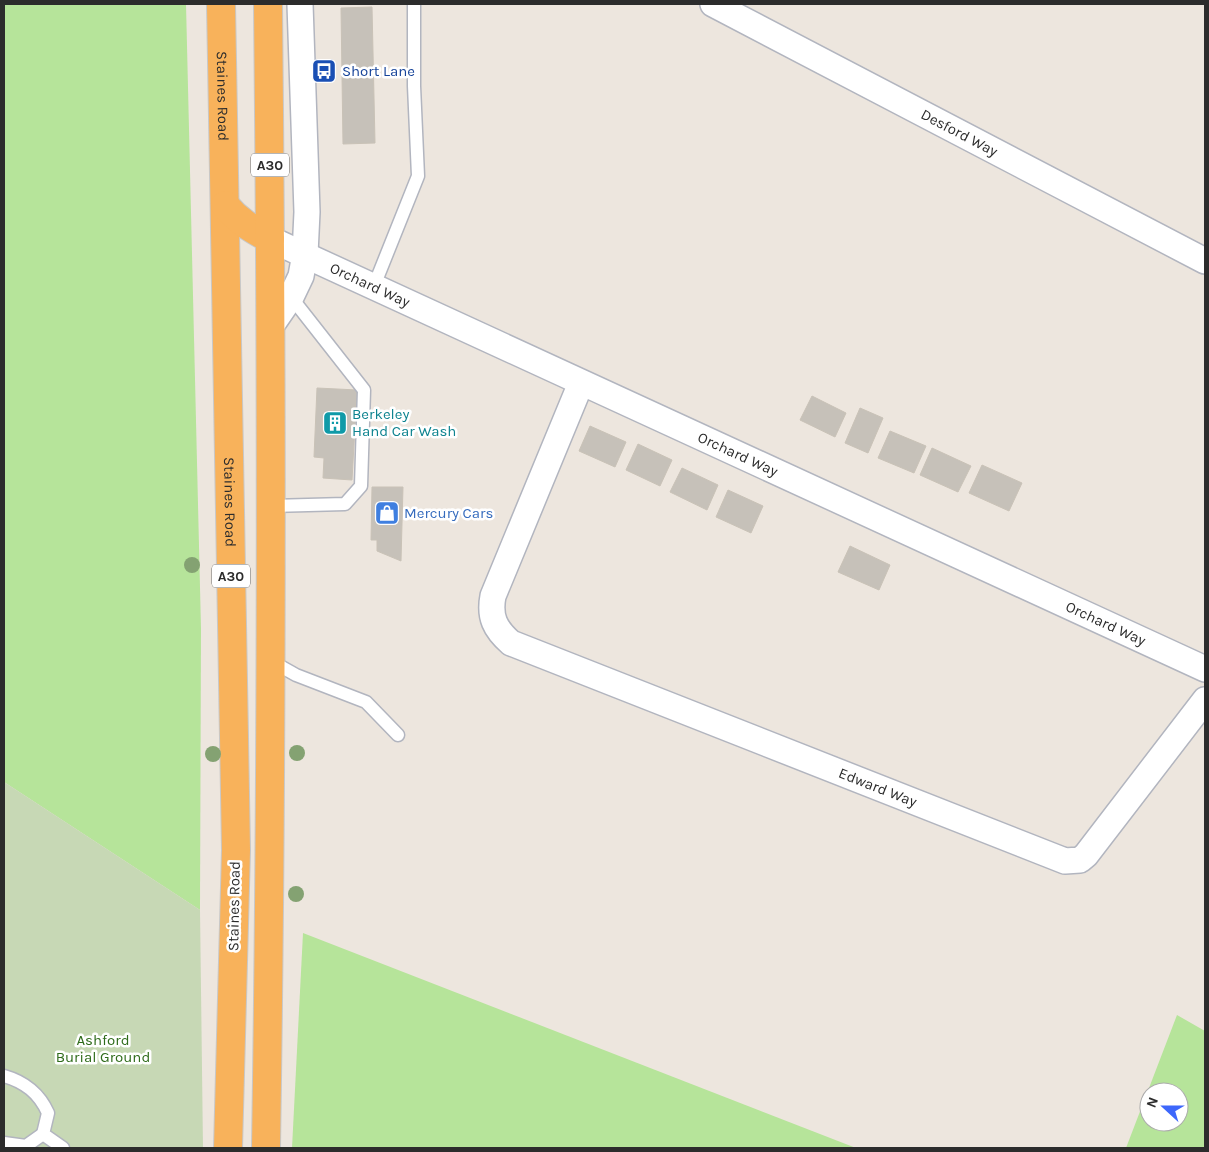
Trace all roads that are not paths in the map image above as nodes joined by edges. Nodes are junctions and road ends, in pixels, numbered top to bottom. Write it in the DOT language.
graph roads {
  1 [pos="220,4"];
  2 [pos="268,4"];
  3 [pos="300,4"];
  4 [pos="414,4"];
  5 [pos="713,4"];
  6 [pos="225,205"];
  7 [pos="270,239"];
  8 [pos="305,254"];
  9 [pos="1205,260"];
  10 [pos="374,286"];
  11 [pos="291,297"];
  12 [pos="271,326"];
  13 [pos="581,383"];
  14 [pos="271,506"];
  15 [pos="271,661"];
  16 [pos="1205,669"];
  17 [pos="1205,700"];
  18 [pos="398,735"];
  19 [pos="4,1076"];
  20 [pos="43,1134"];
  21 [pos="4,1143"];
  22 [pos="63,1148"];
  23 [pos="228,1148"];
  24 [pos="266,1148"];
  1 -- 6 [label="highway, Staines Road / A30"];
  2 -- 7 [label="highway, A30"];
  3 -- 8 [label="street"];
  4 -- 10 [label="lane"];
  5 -- 9 [label="street, Desford Way"];
  6 -- 7 [label="highway"];
  6 -- 23 [label="highway, Staines Road / A30"];
  7 -- 8 [label="street, Orchard Way"];
  7 -- 12 [label="highway, A30"];
  8 -- 10 [label="street, Orchard Way"];
  8 -- 11 [label="street"];
  10 -- 13 [label="street, Orchard Way"];
  11 -- 12 [label="street"];
  11 -- 14 [label="lane"];
  12 -- 14 [label="highway, A30"];
  13 -- 16 [label="street, Orchard Way"];
  13 -- 17 [label="street, Edward Way"];
  14 -- 15 [label="highway, A30"];
  15 -- 18 [label="lane"];
  15 -- 24 [label="highway, A30"];
  19 -- 20 [label="lane"];
  20 -- 21 [label="lane"];
  20 -- 22 [label="lane"];
}
